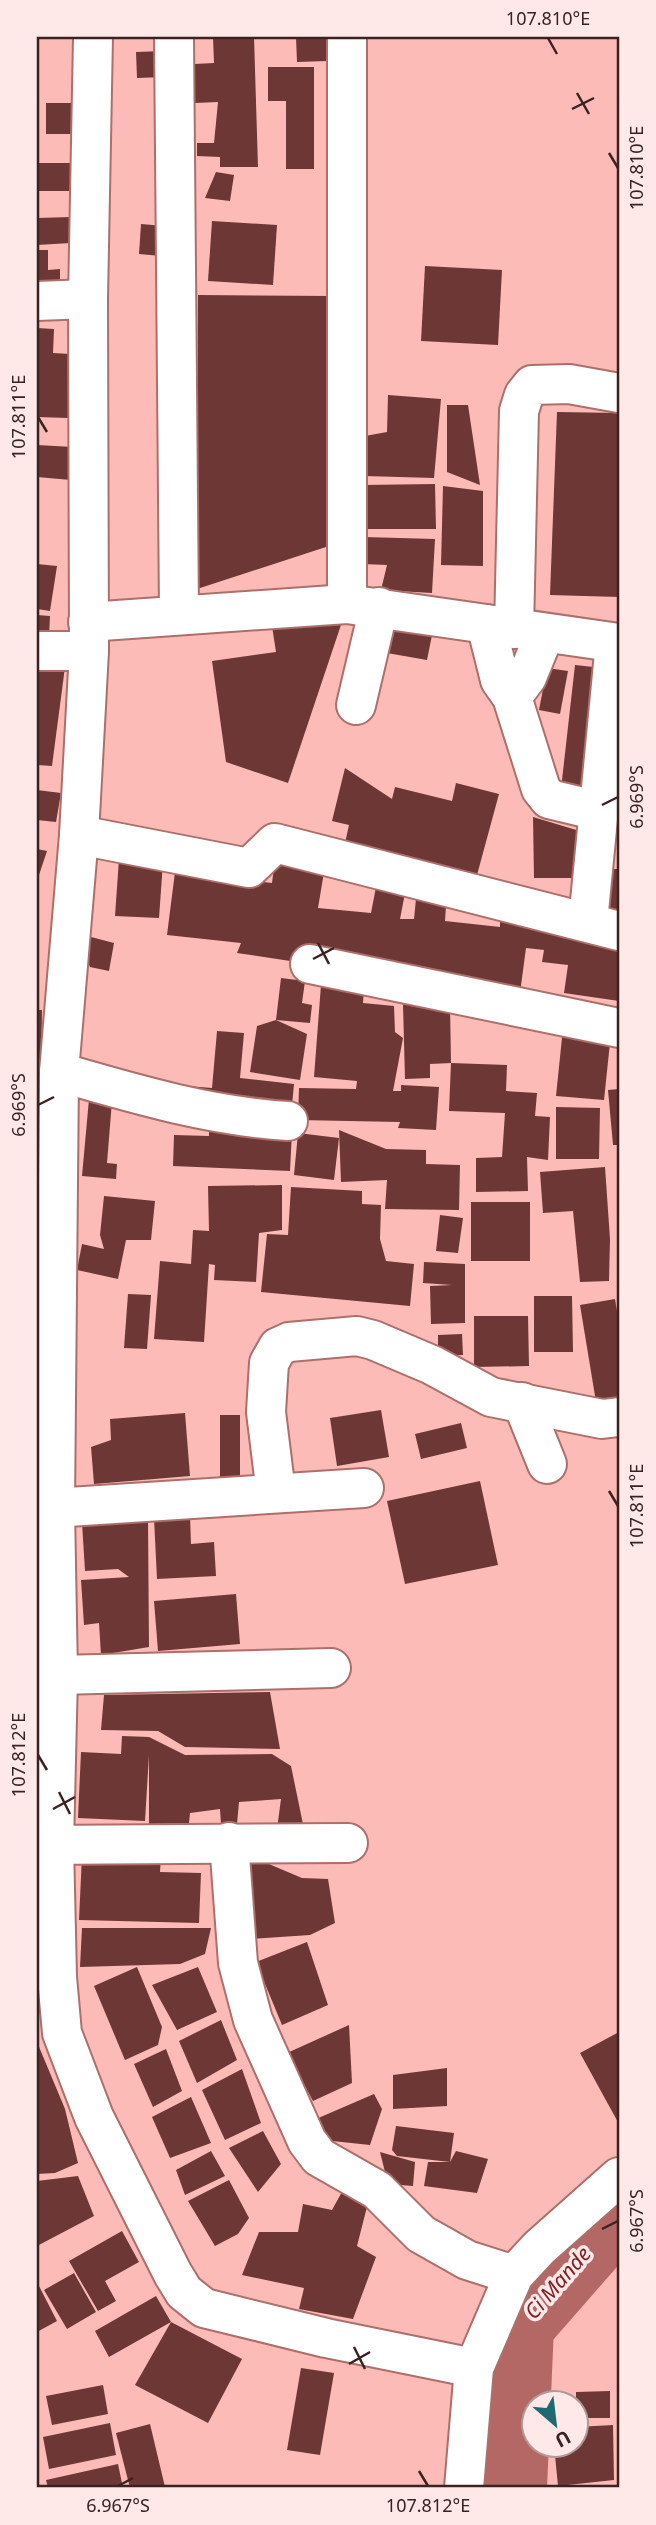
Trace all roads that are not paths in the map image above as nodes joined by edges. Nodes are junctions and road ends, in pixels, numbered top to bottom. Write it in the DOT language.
graph roads {
  1 [pos="93,37"];
  2 [pos="174,37"];
  3 [pos="347,37"];
  4 [pos="88,299"];
  5 [pos="37,301"];
  6 [pos="619,393"];
  7 [pos="363,605"];
  8 [pos="178,613"];
  9 [pos="515,629"];
  10 [pos="89,636"];
  11 [pos="617,643"];
  12 [pos="37,651"];
  13 [pos="512,697"];
  14 [pos="356,705"];
  15 [pos="598,811"];
  16 [pos="79,835"];
  17 [pos="604,926"];
  18 [pos="310,964"];
  19 [pos="51,985"];
  20 [pos="619,1028"];
  21 [pos="59,1072"];
  22 [pos="288,1121"];
  23 [pos="47,1154"];
  24 [pos="522,1402"];
  25 [pos="619,1418"];
  26 [pos="547,1464"];
  27 [pos="365,1488"];
  28 [pos="276,1493"];
  29 [pos="46,1509"];
  30 [pos="331,1668"];
  31 [pos="58,1675"];
  32 [pos="229,1842"];
  33 [pos="348,1843"];
  34 [pos="45,1846"];
  35 [pos="619,2177"];
  36 [pos="514,2275"];
  37 [pos="474,2368"];
  38 [pos="464,2488"];
  1 -- 4 [label="street"];
  2 -- 8 [label="street"];
  3 -- 7 [label="street"];
  4 -- 5 [label="street"];
  4 -- 10 [label="street"];
  6 -- 9 [label="street"];
  7 -- 8 [label="street"];
  7 -- 9 [label="street"];
  7 -- 14 [label="street"];
  8 -- 10 [label="street"];
  9 -- 11 [label="street"];
  9 -- 13 [label="street"];
  9 -- 13 [label="street"];
  10 -- 12 [label="street"];
  10 -- 16 [label="street"];
  11 -- 15 [label="street"];
  13 -- 15 [label="street"];
  15 -- 17 [label="street"];
  16 -- 17 [label="street"];
  16 -- 19 [label="street"];
  18 -- 20 [label="street"];
  19 -- 21 [label="street"];
  21 -- 22 [label="street"];
  21 -- 23 [label="street"];
  23 -- 29 [label="street"];
  24 -- 25 [label="street"];
  24 -- 26 [label="street"];
  24 -- 28 [label="street"];
  27 -- 28 [label="street"];
  28 -- 29 [label="street"];
  29 -- 31 [label="street"];
  30 -- 31 [label="street"];
  31 -- 34 [label="street"];
  32 -- 33 [label="street"];
  32 -- 34 [label="street"];
  32 -- 36 [label="street"];
  34 -- 37 [label="street"];
  35 -- 36 [label="street"];
  36 -- 37 [label="street"];
  37 -- 38 [label="street"];
}
